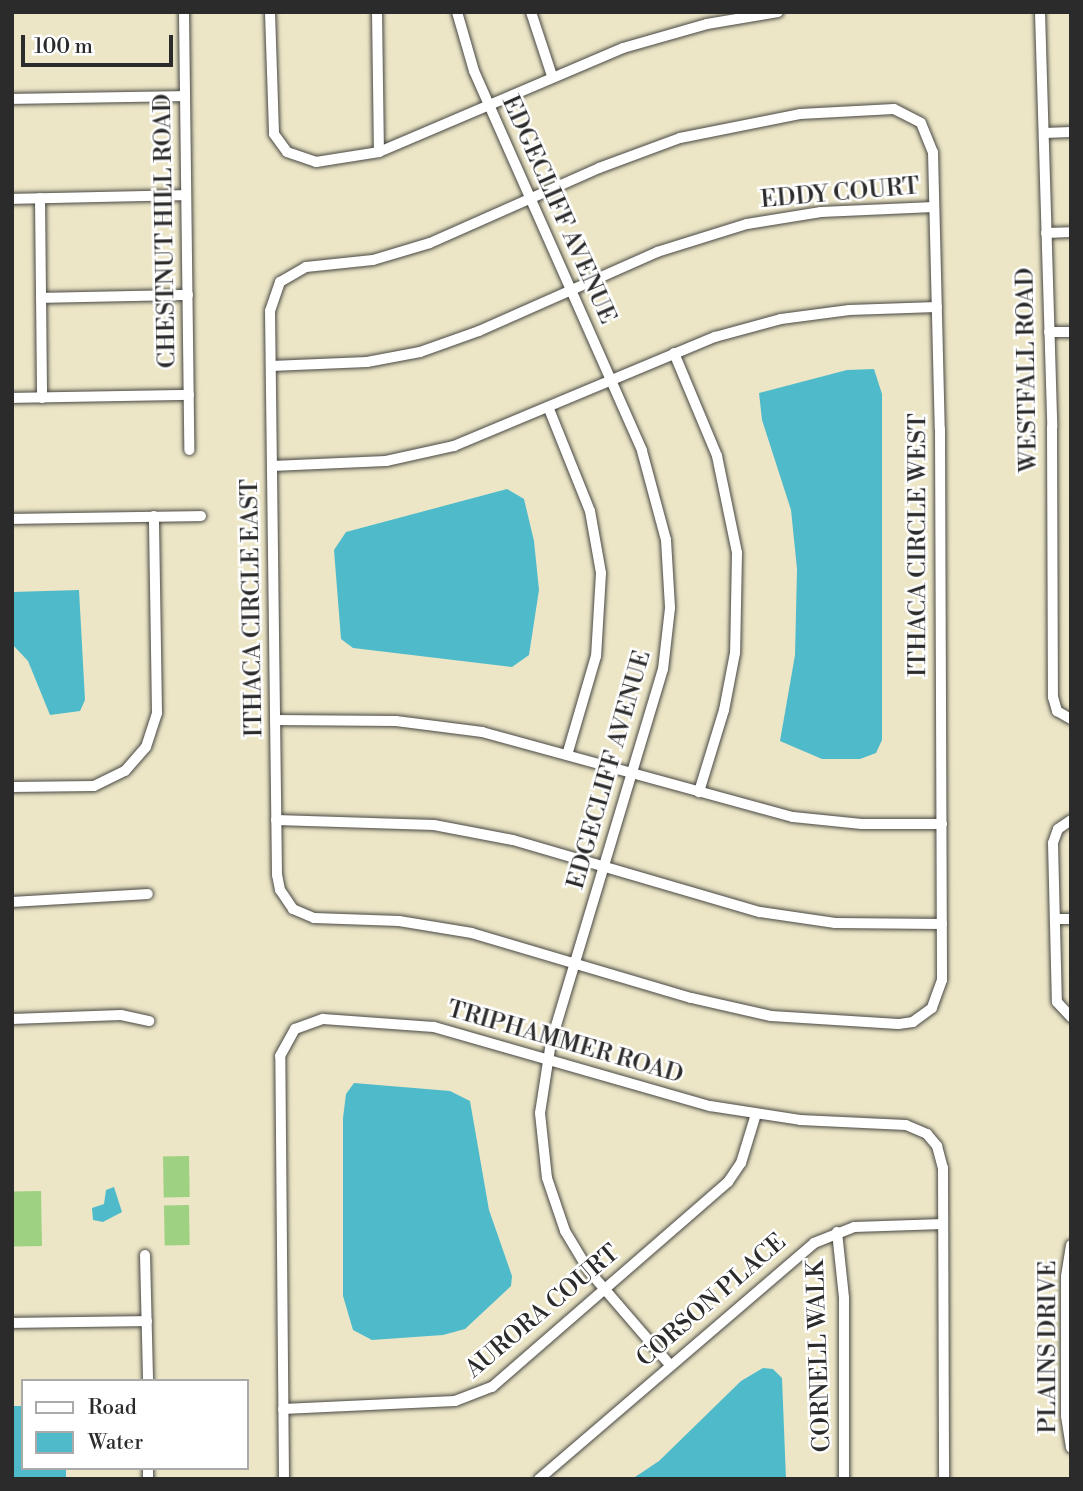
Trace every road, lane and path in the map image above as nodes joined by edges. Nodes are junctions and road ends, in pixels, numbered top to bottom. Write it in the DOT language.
graph roads {
  1 [pos="184,12"];
  2 [pos="270,12"];
  3 [pos="377,12"];
  4 [pos="457,12"];
  5 [pos="531,12"];
  6 [pos="778,12"];
  7 [pos="1040,12"];
  8 [pos="552,76"];
  9 [pos="185,96"];
  10 [pos="12,99"];
  11 [pos="488,104"];
  12 [pos="1071,132"];
  13 [pos="1044,133"];
  14 [pos="379,152"];
  15 [pos="186,195"];
  16 [pos="40,198"];
  17 [pos="12,199"];
  18 [pos="530,199"];
  19 [pos="934,207"];
  20 [pos="1071,232"];
  21 [pos="1046,233"];
  22 [pos="571,290"];
  23 [pos="188,295"];
  24 [pos="41,298"];
  25 [pos="937,307"];
  26 [pos="1049,332"];
  27 [pos="1071,332"];
  28 [pos="674,353"];
  29 [pos="271,366"];
  30 [pos="612,381"];
  31 [pos="189,395"];
  32 [pos="12,398"];
  33 [pos="42,398"];
  34 [pos="549,409"];
  35 [pos="189,450"];
  36 [pos="272,466"];
  37 [pos="154,516"];
  38 [pos="201,516"];
  39 [pos="12,519"];
  40 [pos="1071,719"];
  41 [pos="275,720"];
  42 [pos="568,752"];
  43 [pos="634,772"];
  44 [pos="12,787"];
  45 [pos="699,792"];
  46 [pos="276,820"];
  47 [pos="1071,820"];
  48 [pos="942,824"];
  49 [pos="605,868"];
  50 [pos="148,894"];
  51 [pos="12,902"];
  52 [pos="1055,919"];
  53 [pos="1071,919"];
  54 [pos="942,924"];
  55 [pos="575,963"];
  56 [pos="1071,1017"];
  57 [pos="12,1018"];
  58 [pos="149,1021"];
  59 [pos="547,1059"];
  60 [pos="757,1114"];
  61 [pos="943,1224"];
  62 [pos="836,1232"];
  63 [pos="1071,1245"];
  64 [pos="145,1255"];
  65 [pos="604,1290"];
  66 [pos="147,1321"];
  67 [pos="12,1323"];
  68 [pos="670,1365"];
  69 [pos="148,1379"];
  70 [pos="283,1409"];
  71 [pos="1071,1448"];
  72 [pos="284,1479"];
  73 [pos="539,1479"];
  74 [pos="844,1479"];
  75 [pos="944,1479"];
  1 -- 9 [label="street, CHESTNUT HILL ROAD"];
  2 -- 14 [label="street"];
  3 -- 14 [label="street"];
  4 -- 11 [label="street, EDGECLIFF AVENUE"];
  5 -- 8 [label="street"];
  6 -- 8 [label="street"];
  7 -- 13 [label="street, WESTFALL ROAD"];
  8 -- 11 [label="street"];
  9 -- 10 [label="street"];
  9 -- 15 [label="street, CHESTNUT HILL ROAD"];
  11 -- 14 [label="street"];
  11 -- 18 [label="street, EDGECLIFF AVENUE"];
  12 -- 13 [label="street"];
  13 -- 21 [label="street, WESTFALL ROAD"];
  15 -- 16 [label="street"];
  15 -- 23 [label="street, CHESTNUT HILL ROAD"];
  16 -- 17 [label="street"];
  16 -- 24 [label="street"];
  18 -- 19 [label="street, ITHACA CIRCLE WEST"];
  18 -- 22 [label="street, EDGECLIFF AVENUE"];
  18 -- 29 [label="street, ITHACA CIRCLE EAST"];
  19 -- 22 [label="street, EDDY COURT"];
  19 -- 25 [label="street, ITHACA CIRCLE WEST"];
  20 -- 21 [label="street"];
  21 -- 26 [label="street, WESTFALL ROAD"];
  22 -- 29 [label="street, EDDY COURT"];
  22 -- 30 [label="street, EDGECLIFF AVENUE"];
  23 -- 24 [label="street"];
  23 -- 31 [label="street, CHESTNUT HILL ROAD"];
  24 -- 33 [label="street"];
  25 -- 28 [label="street"];
  25 -- 48 [label="street, ITHACA CIRCLE WEST"];
  26 -- 27 [label="street"];
  26 -- 40 [label="street, WESTFALL ROAD"];
  28 -- 30 [label="street"];
  28 -- 45 [label="street"];
  29 -- 36 [label="street, ITHACA CIRCLE EAST"];
  30 -- 34 [label="street"];
  30 -- 43 [label="street, EDGECLIFF AVENUE"];
  31 -- 33 [label="street"];
  31 -- 35 [label="street, CHESTNUT HILL ROAD"];
  32 -- 33 [label="street"];
  34 -- 36 [label="street"];
  34 -- 42 [label="street"];
  36 -- 41 [label="street, ITHACA CIRCLE EAST"];
  37 -- 38 [label="street"];
  37 -- 39 [label="street"];
  37 -- 44 [label="street"];
  41 -- 42 [label="street"];
  41 -- 46 [label="street, ITHACA CIRCLE EAST"];
  42 -- 43 [label="street"];
  43 -- 45 [label="street"];
  43 -- 49 [label="street, EDGECLIFF AVENUE"];
  45 -- 48 [label="street"];
  46 -- 49 [label="street"];
  46 -- 55 [label="street, ITHACA CIRCLE EAST"];
  47 -- 52 [label="street"];
  48 -- 54 [label="street, ITHACA CIRCLE WEST"];
  49 -- 54 [label="street"];
  49 -- 55 [label="street, EDGECLIFF AVENUE"];
  50 -- 51 [label="street"];
  52 -- 53 [label="street"];
  52 -- 56 [label="street"];
  54 -- 55 [label="street, ITHACA CIRCLE WEST"];
  55 -- 59 [label="street, EDGECLIFF AVENUE"];
  57 -- 58 [label="street"];
  59 -- 60 [label="street, TRIPHAMMER ROAD"];
  59 -- 65 [label="street, EDGECLIFF AVENUE"];
  59 -- 70 [label="street, TRIPHAMMER ROAD"];
  60 -- 61 [label="street, TRIPHAMMER ROAD"];
  60 -- 65 [label="street, AURORA COURT"];
  61 -- 62 [label="street, CORSON PLACE"];
  61 -- 75 [label="street, TRIPHAMMER ROAD"];
  62 -- 68 [label="street, CORSON PLACE"];
  62 -- 74 [label="street, CORNELL WALK"];
  63 -- 71 [label="street, PLAINS DRIVE"];
  64 -- 66 [label="street"];
  65 -- 68 [label="street, EDGECLIFF AVENUE"];
  65 -- 70 [label="street, AURORA COURT"];
  66 -- 67 [label="street"];
  66 -- 69 [label="street"];
  68 -- 73 [label="street, CORSON PLACE"];
  70 -- 72 [label="street, TRIPHAMMER ROAD"];
}
